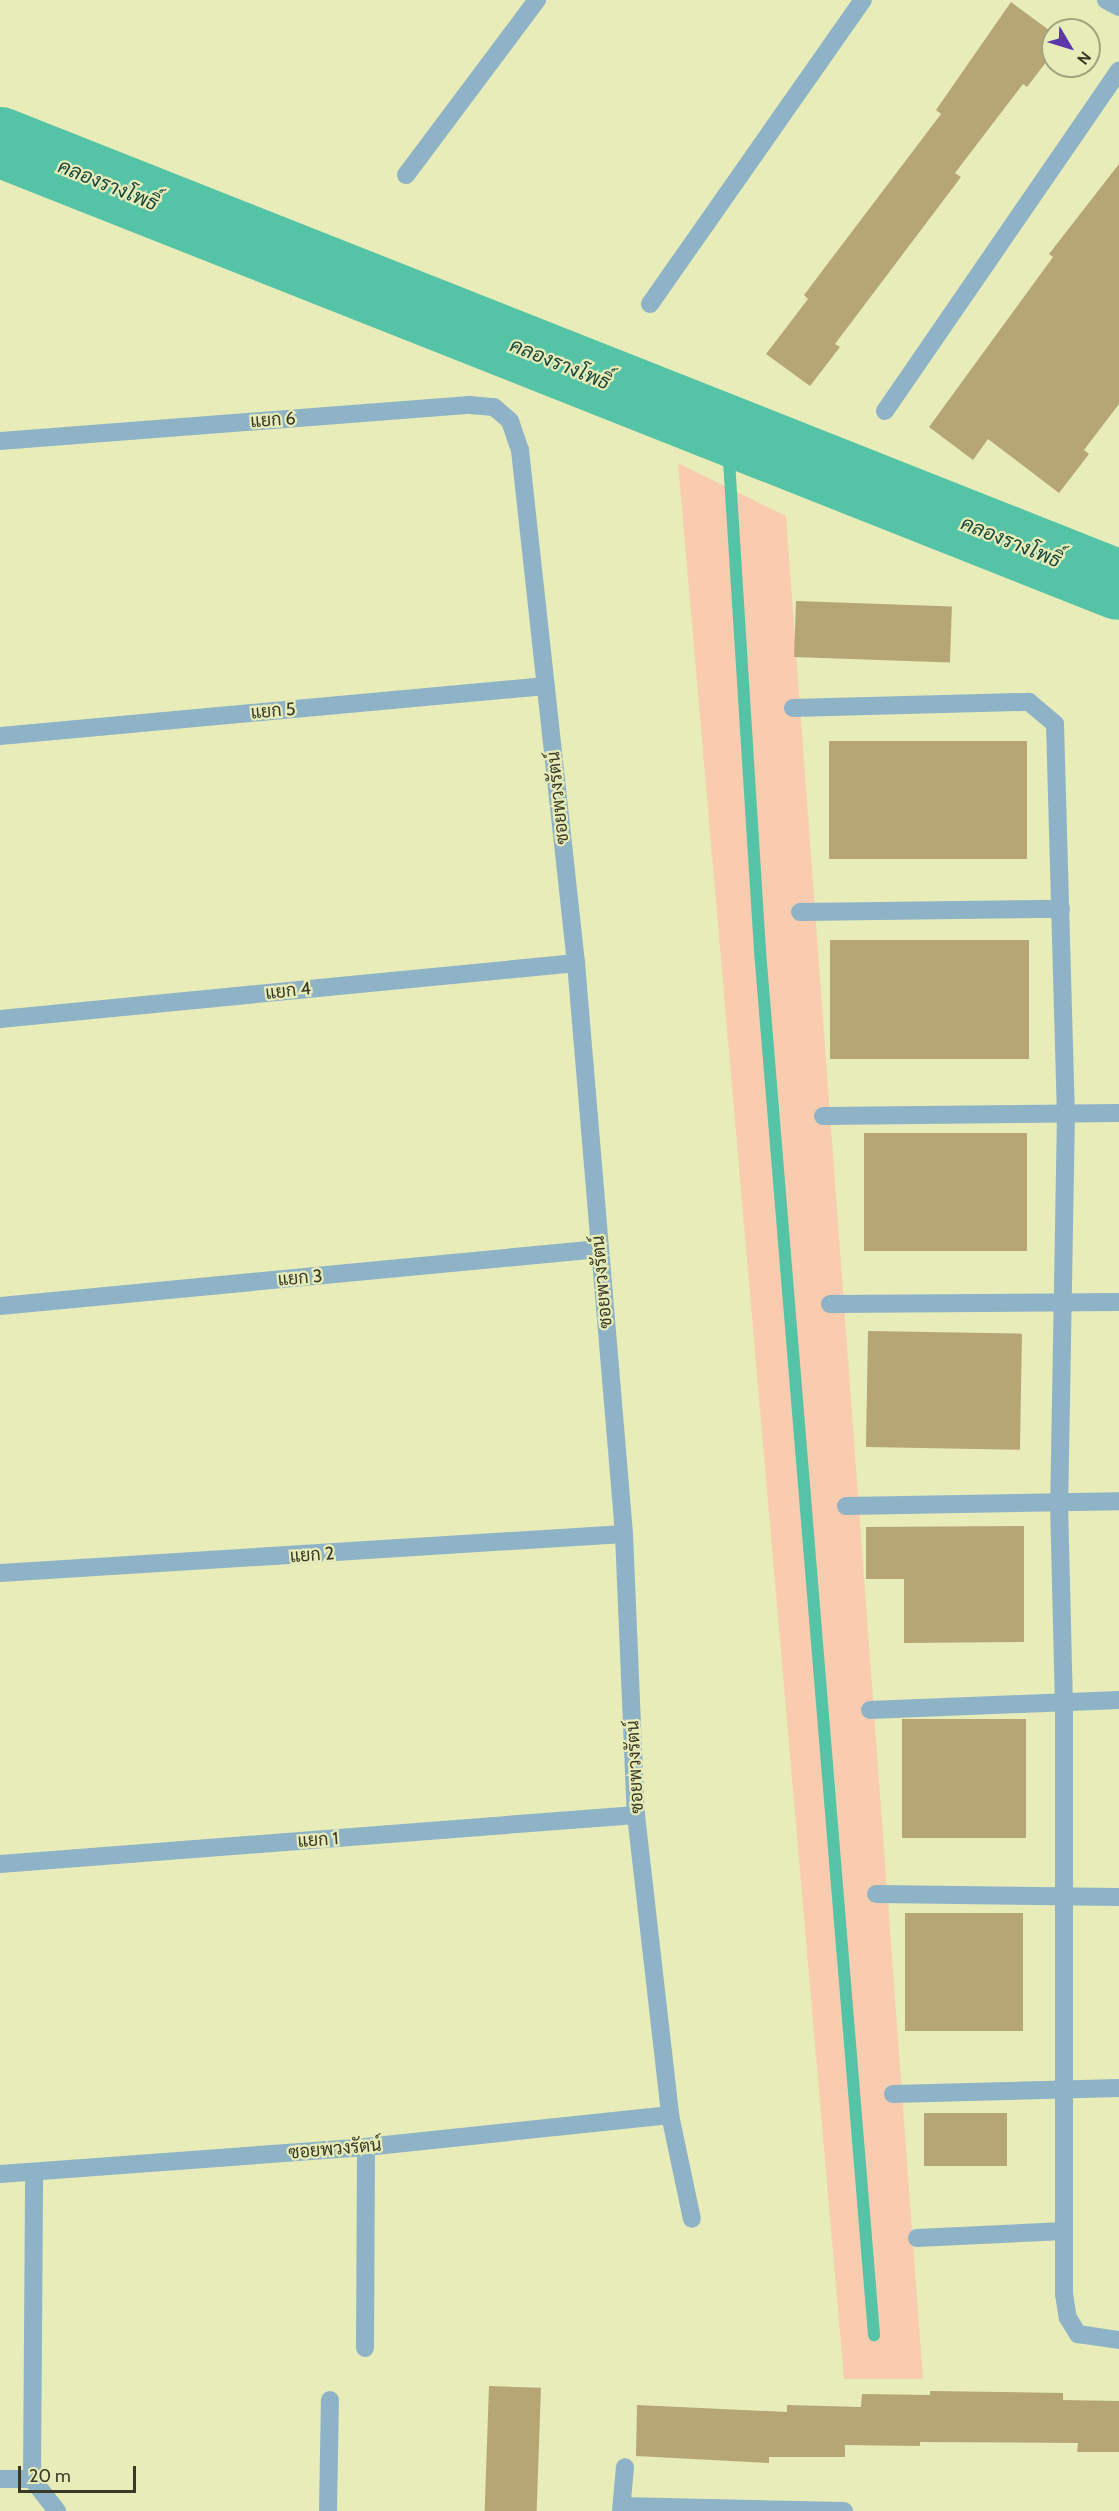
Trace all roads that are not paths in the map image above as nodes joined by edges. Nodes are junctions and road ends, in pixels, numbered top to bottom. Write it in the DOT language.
graph roads {
  1 [pos="537,0"];
  2 [pos="863,0"];
  3 [pos="1106,0"];
  4 [pos="1119,7"];
  5 [pos="1119,71"];
  6 [pos="406,175"];
  7 [pos="650,304"];
  8 [pos="885,411"];
  9 [pos="0,441"];
  10 [pos="520,450"];
  11 [pos="546,686"];
  12 [pos="793,708"];
  13 [pos="0,736"];
  14 [pos="1061,909"];
  15 [pos="800,912"];
  16 [pos="576,963"];
  17 [pos="0,1019"];
  18 [pos="1066,1113"];
  19 [pos="1119,1113"];
  20 [pos="823,1116"];
  21 [pos="599,1249"];
  22 [pos="1062,1300"];
  23 [pos="1119,1302"];
  24 [pos="830,1304"];
  25 [pos="0,1306"];
  26 [pos="1119,1501"];
  27 [pos="1059,1502"];
  28 [pos="846,1506"];
  29 [pos="624,1534"];
  30 [pos="0,1573"];
  31 [pos="1064,1700"];
  32 [pos="1119,1700"];
  33 [pos="870,1710"];
  34 [pos="636,1815"];
  35 [pos="0,1864"];
  36 [pos="876,1894"];
  37 [pos="1061,1894"];
  38 [pos="1119,1898"];
  39 [pos="1061,2086"];
  40 [pos="1119,2088"];
  41 [pos="893,2094"];
  42 [pos="670,2115"];
  43 [pos="366,2147"];
  44 [pos="34,2173"];
  45 [pos="0,2174"];
  46 [pos="692,2219"];
  47 [pos="1064,2231"];
  48 [pos="917,2238"];
  49 [pos="1119,2340"];
  50 [pos="365,2348"];
  51 [pos="330,2400"];
  52 [pos="625,2467"];
  53 [pos="0,2479"];
  54 [pos="32,2479"];
  55 [pos="622,2509"];
  56 [pos="57,2511"];
  57 [pos="328,2511"];
  58 [pos="844,2511"];
  1 -- 6 [label="street"];
  2 -- 7 [label="street"];
  3 -- 4 [label="street"];
  5 -- 8 [label="street"];
  9 -- 10 [label="street, แยก 6"];
  10 -- 11 [label="street, ซอยพวงรัตน์"];
  11 -- 13 [label="street, แยก 5"];
  11 -- 16 [label="street, ซอยพวงรัตน์"];
  12 -- 14 [label="street"];
  14 -- 15 [label="street"];
  14 -- 18 [label="street"];
  16 -- 17 [label="street, แยก 4"];
  16 -- 21 [label="street, ซอยพวงรัตน์"];
  18 -- 19 [label="street"];
  18 -- 20 [label="street"];
  18 -- 22 [label="street"];
  21 -- 25 [label="street, แยก 3"];
  21 -- 29 [label="street, ซอยพวงรัตน์"];
  22 -- 23 [label="street"];
  22 -- 24 [label="street"];
  22 -- 27 [label="street"];
  26 -- 27 [label="street"];
  27 -- 28 [label="street"];
  27 -- 31 [label="street"];
  29 -- 30 [label="street, แยก 2"];
  29 -- 34 [label="street, ซอยพวงรัตน์"];
  31 -- 32 [label="street"];
  31 -- 33 [label="street"];
  31 -- 37 [label="street"];
  34 -- 35 [label="street, แยก 1"];
  34 -- 42 [label="street, ซอยพวงรัตน์"];
  36 -- 37 [label="street"];
  37 -- 38 [label="street"];
  37 -- 39 [label="street"];
  39 -- 40 [label="street"];
  39 -- 41 [label="street"];
  39 -- 47 [label="street"];
  42 -- 43 [label="street, ซอยพวงรัตน์"];
  42 -- 46 [label="street, ซอยพวงรัตน์"];
  43 -- 44 [label="street, ซอยพวงรัตน์"];
  43 -- 50 [label="street"];
  44 -- 45 [label="street, ซอยพวงรัตน์"];
  44 -- 54 [label="street"];
  47 -- 48 [label="street"];
  47 -- 49 [label="street"];
  51 -- 57 [label="street"];
  52 -- 55 [label="street"];
  53 -- 54 [label="street"];
  54 -- 56 [label="street"];
  55 -- 58 [label="street"];
}
